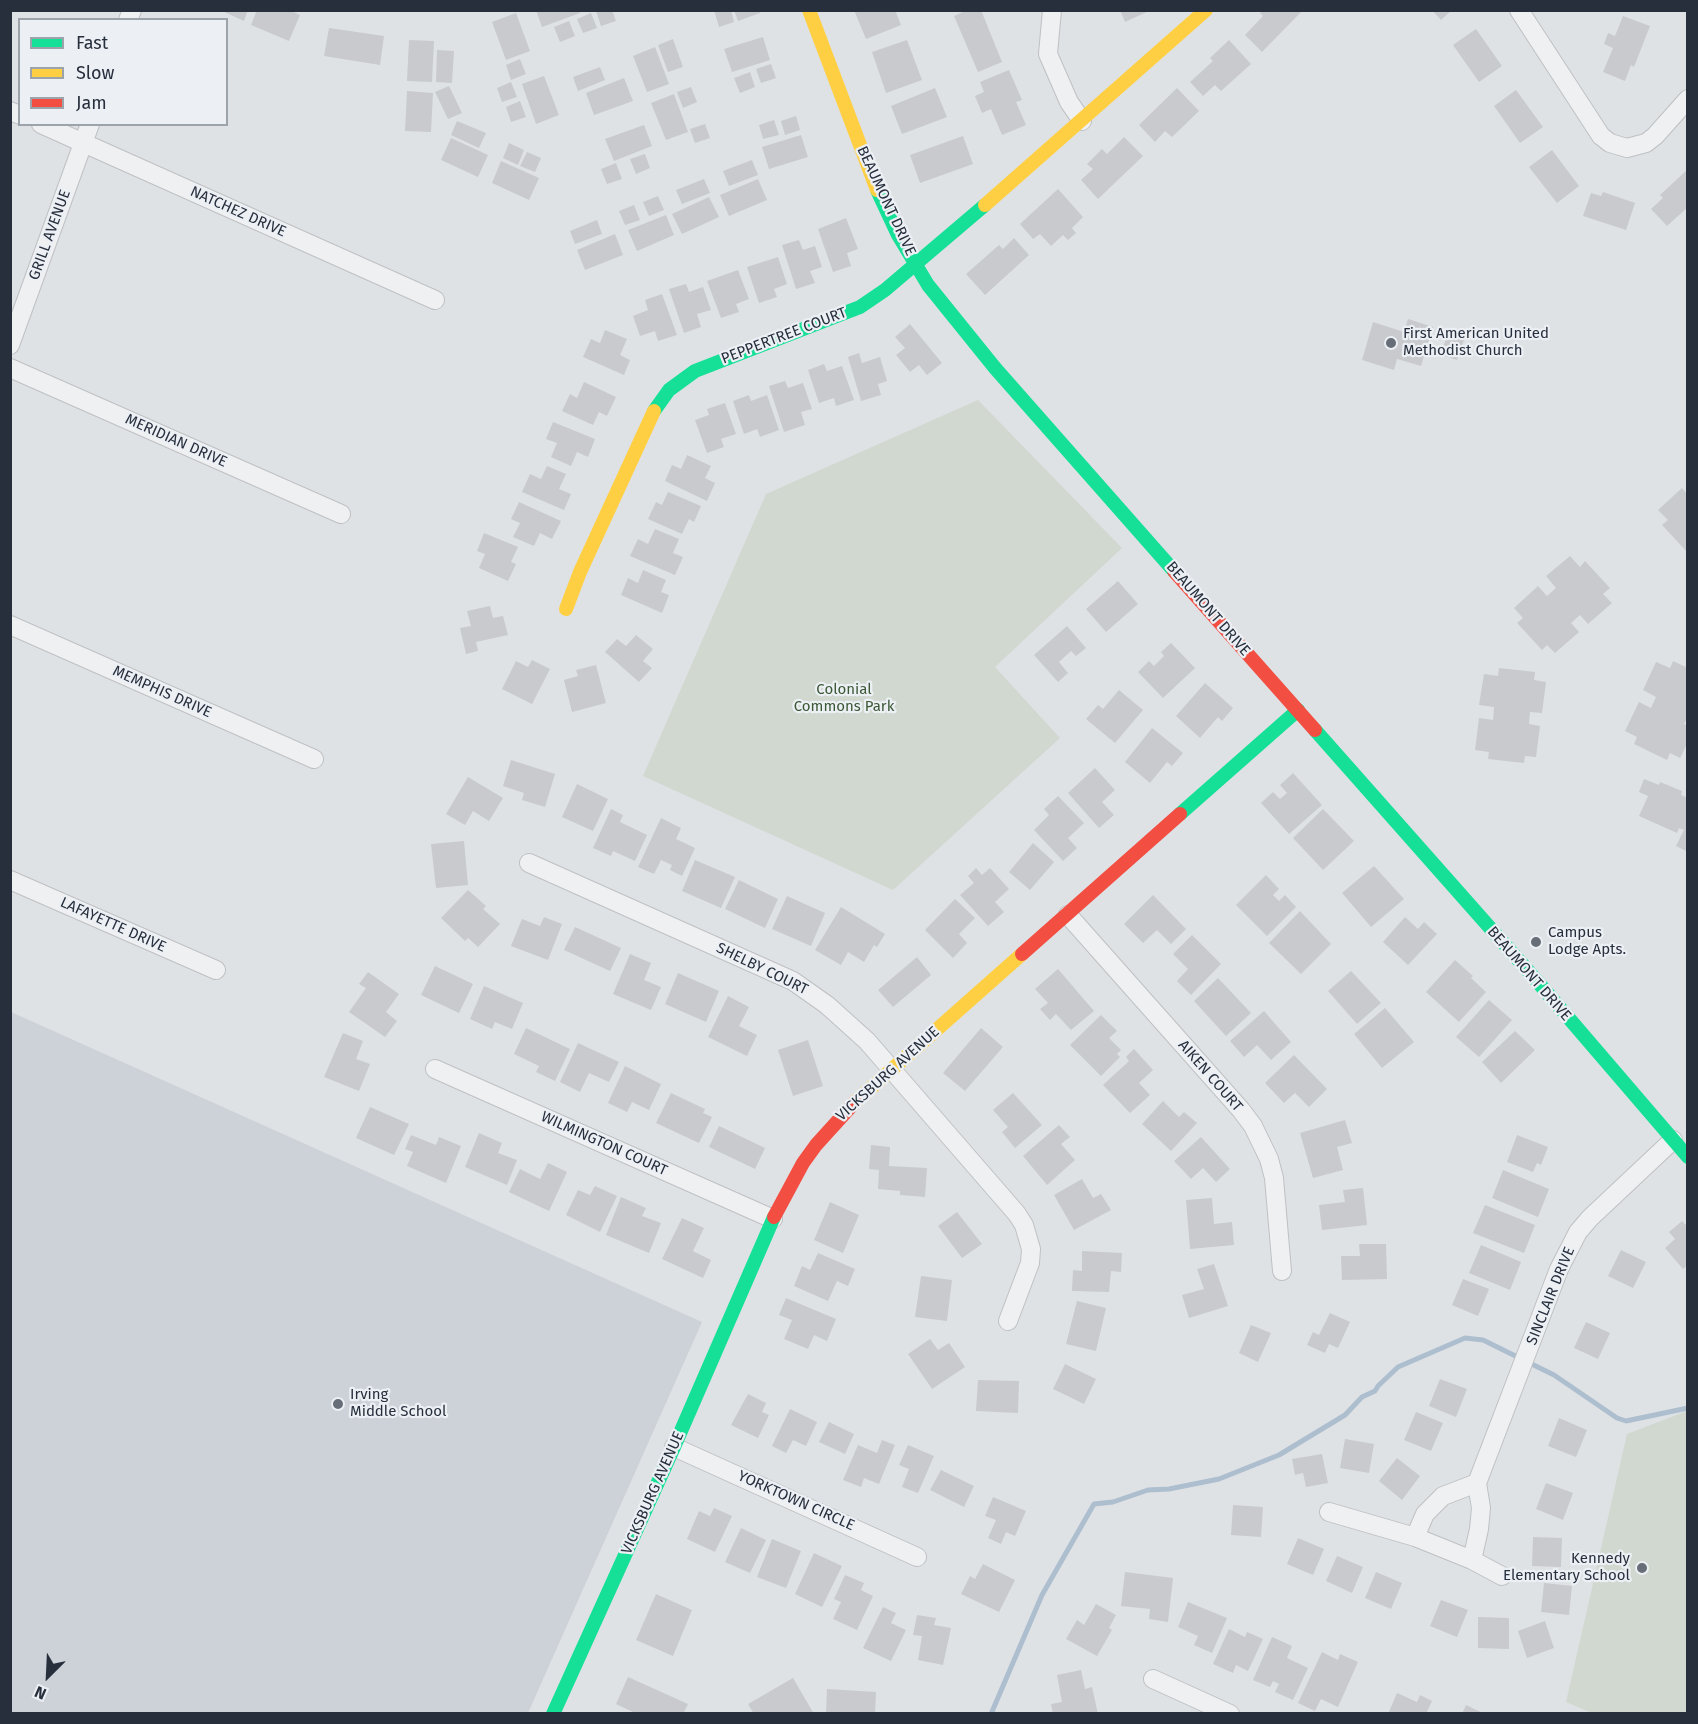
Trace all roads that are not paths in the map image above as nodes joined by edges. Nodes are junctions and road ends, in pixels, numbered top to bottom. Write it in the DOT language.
graph roads {
  1 [pos="809,10"];
  2 [pos="1052,10"];
  3 [pos="1206,10"];
  4 [pos="1519,10"];
  5 [pos="1688,99"];
  6 [pos="1082,121"];
  7 [pos="45,126"];
  8 [pos="89,126"];
  9 [pos="83,143"];
  10 [pos="916,265"];
  11 [pos="435,300"];
  12 [pos="10,345"];
  13 [pos="10,368"];
  14 [pos="341,514"];
  15 [pos="566,609"];
  16 [pos="10,625"];
  17 [pos="1298,710"];
  18 [pos="314,759"];
  19 [pos="530,863"];
  20 [pos="10,880"];
  21 [pos="1068,915"];
  22 [pos="216,970"];
  23 [pos="435,1069"];
  24 [pos="891,1071"];
  25 [pos="1673,1140"];
  26 [pos="1688,1157"];
  27 [pos="773,1219"];
  28 [pos="1282,1271"];
  29 [pos="1008,1321"];
  30 [pos="674,1447"];
  31 [pos="1478,1483"];
  32 [pos="1329,1512"];
  33 [pos="1415,1537"];
  34 [pos="917,1557"];
  35 [pos="1472,1560"];
  36 [pos="1502,1576"];
  37 [pos="1153,1680"];
  38 [pos="553,1713"];
  39 [pos="1230,1713"];
  1 -- 10 [label="street, BEAUMONT DRIVE"];
  2 -- 6 [label="street"];
  3 -- 6 [label="street, PEPPERTREE COURT"];
  4 -- 5 [label="street"];
  6 -- 10 [label="street, PEPPERTREE COURT"];
  7 -- 9 [label="street, NATCHEZ DRIVE"];
  8 -- 9 [label="street, GRILL AVENUE"];
  9 -- 11 [label="street, NATCHEZ DRIVE"];
  9 -- 12 [label="street, GRILL AVENUE"];
  10 -- 15 [label="street, PEPPERTREE COURT"];
  10 -- 17 [label="street, BEAUMONT DRIVE"];
  13 -- 14 [label="street, MERIDIAN DRIVE"];
  16 -- 18 [label="street, MEMPHIS DRIVE"];
  17 -- 21 [label="street, VICKSBURG AVENUE"];
  17 -- 25 [label="street, BEAUMONT DRIVE"];
  19 -- 24 [label="street, SHELBY COURT"];
  20 -- 22 [label="street, LAFAYETTE DRIVE"];
  21 -- 24 [label="street, VICKSBURG AVENUE"];
  21 -- 28 [label="street, AIKEN COURT"];
  23 -- 27 [label="street, WILMINGTON COURT"];
  24 -- 27 [label="street, VICKSBURG AVENUE"];
  24 -- 29 [label="street, SHELBY COURT"];
  25 -- 26 [label="street, BEAUMONT DRIVE"];
  25 -- 31 [label="street, SINCLAIR DRIVE"];
  27 -- 30 [label="street, VICKSBURG AVENUE"];
  30 -- 34 [label="street, YORKTOWN CIRCLE"];
  30 -- 38 [label="street, VICKSBURG AVENUE"];
  31 -- 33 [label="street"];
  31 -- 35 [label="street, SINCLAIR DRIVE"];
  32 -- 33 [label="street"];
  33 -- 35 [label="street"];
  35 -- 36 [label="street"];
  37 -- 39 [label="street"];
}
